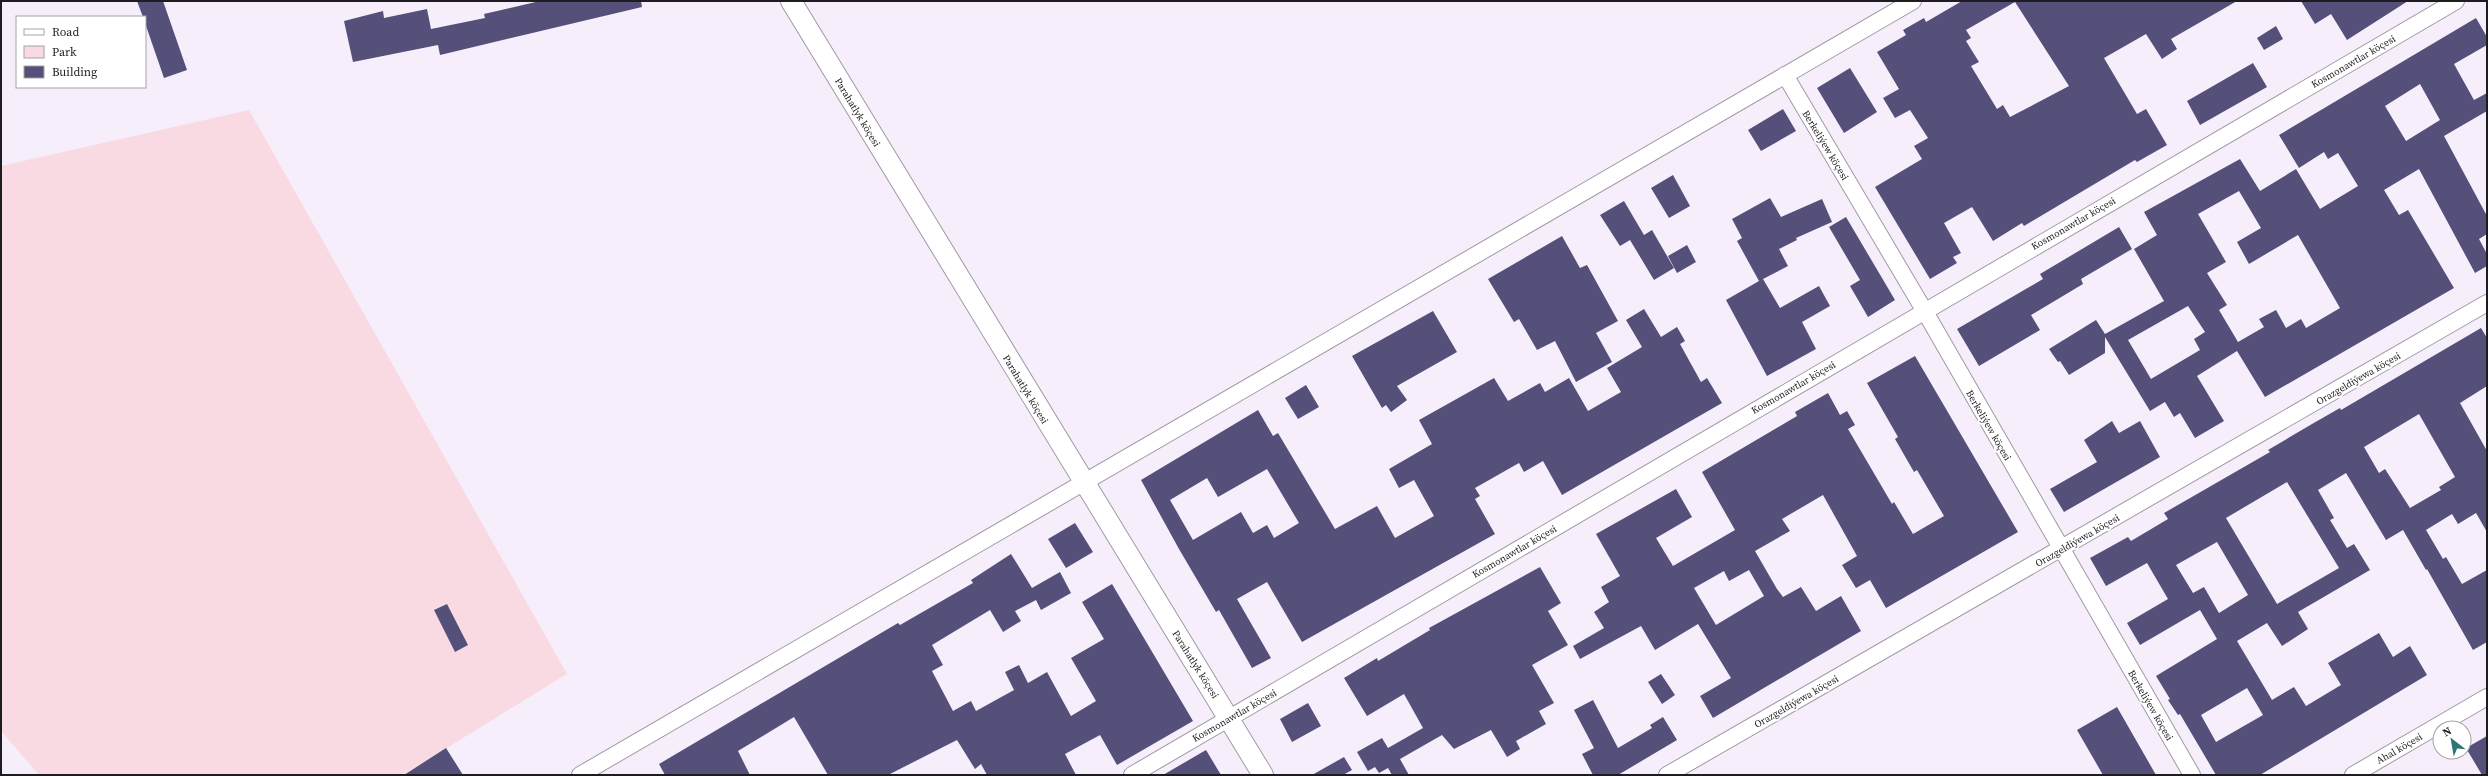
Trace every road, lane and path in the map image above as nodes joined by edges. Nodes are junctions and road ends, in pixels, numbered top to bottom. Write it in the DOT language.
graph roads {
  1 [pos="791,1"];
  2 [pos="1913,1"];
  3 [pos="2456,1"];
  4 [pos="1785,75"];
  5 [pos="2487,303"];
  6 [pos="1924,310"];
  7 [pos="1083,483"];
  8 [pos="2060,550"];
  9 [pos="2487,697"];
  10 [pos="1229,719"];
  11 [pos="580,775"];
  12 [pos="1132,775"];
  13 [pos="1263,775"];
  14 [pos="1667,775"];
  15 [pos="2192,775"];
  16 [pos="2353,775"];
  1 -- 7 [label="street, Parahatlyk köçesi"];
  2 -- 4 [label="street"];
  3 -- 6 [label="street, Kosmonawtlar köçesi"];
  4 -- 6 [label="street, Berkeliýew köçesi"];
  4 -- 7 [label="street"];
  5 -- 8 [label="street, Orazgeldiýewa köçesi"];
  6 -- 8 [label="street, Berkeliýew köçesi"];
  6 -- 10 [label="street, Kosmonawtlar köçesi"];
  7 -- 10 [label="street, Parahatlyk köçesi"];
  7 -- 11 [label="street"];
  8 -- 14 [label="street, Orazgeldiýewa köçesi"];
  8 -- 15 [label="street, Berkeliýew köçesi"];
  9 -- 16 [label="street, Ahal köçesi"];
  10 -- 12 [label="street, Kosmonawtlar köçesi"];
  10 -- 13 [label="street, Parahatlyk köçesi"];
}
